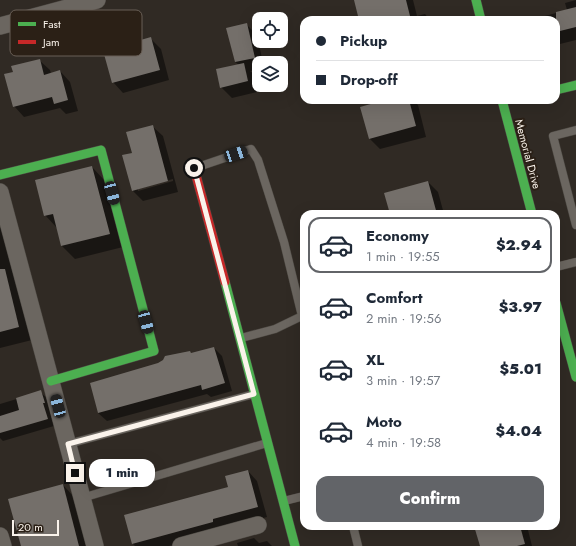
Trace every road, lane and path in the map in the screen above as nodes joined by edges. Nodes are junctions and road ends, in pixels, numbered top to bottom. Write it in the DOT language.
graph roads {
  1 [pos="97,0"];
  2 [pos="476,0"];
  3 [pos="60,10"];
  4 [pos="480,16"];
  5 [pos="10,23"];
  6 [pos="0,26"];
  7 [pos="576,85"];
  8 [pos="560,89"];
  9 [pos="505,104"];
  10 [pos="576,130"];
  11 [pos="194,168"];
  12 [pos="0,175"];
  13 [pos="0,192"];
  14 [pos="531,210"];
  15 [pos="576,225"];
  16 [pos="576,262"];
  17 [pos="560,266"];
  18 [pos="300,308"];
  19 [pos="300,317"];
  20 [pos="560,318"];
  21 [pos="240,338"];
  22 [pos="576,378"];
  23 [pos="51,381"];
  24 [pos="254,394"];
  25 [pos="268,443"];
  26 [pos="68,444"];
  27 [pos="300,497"];
  28 [pos="82,498"];
  29 [pos="283,501"];
  30 [pos="258,525"];
  31 [pos="354,530"];
  32 [pos="208,542"];
  33 [pos="95,546"];
  34 [pos="181,546"];
  35 [pos="295,546"];
  36 [pos="358,546"];
  1 -- 3 [label="street"];
  2 -- 4 [label="street"];
  5 -- 6 [label="street"];
  7 -- 8 [label="street"];
  9 -- 14 [label="street, Memorial Drive"];
  10 -- 15 [label="lane"];
  11 -- 18 [label="lane"];
  11 -- 21 [label="street"];
  12 -- 23 [label="street"];
  13 -- 23 [label="street"];
  16 -- 17 [label="lane"];
  19 -- 21 [label="lane"];
  20 -- 22 [label="street"];
  21 -- 24 [label="street"];
  23 -- 26 [label="street"];
  24 -- 25 [label="street"];
  24 -- 26 [label="lane"];
  25 -- 28 [label="lane"];
  25 -- 29 [label="street"];
  26 -- 28 [label="street"];
  27 -- 29 [label="lane"];
  28 -- 33 [label="street"];
  29 -- 35 [label="street"];
  30 -- 32 [label="street"];
  31 -- 36 [label="lane"];
  32 -- 34 [label="street"];
}
